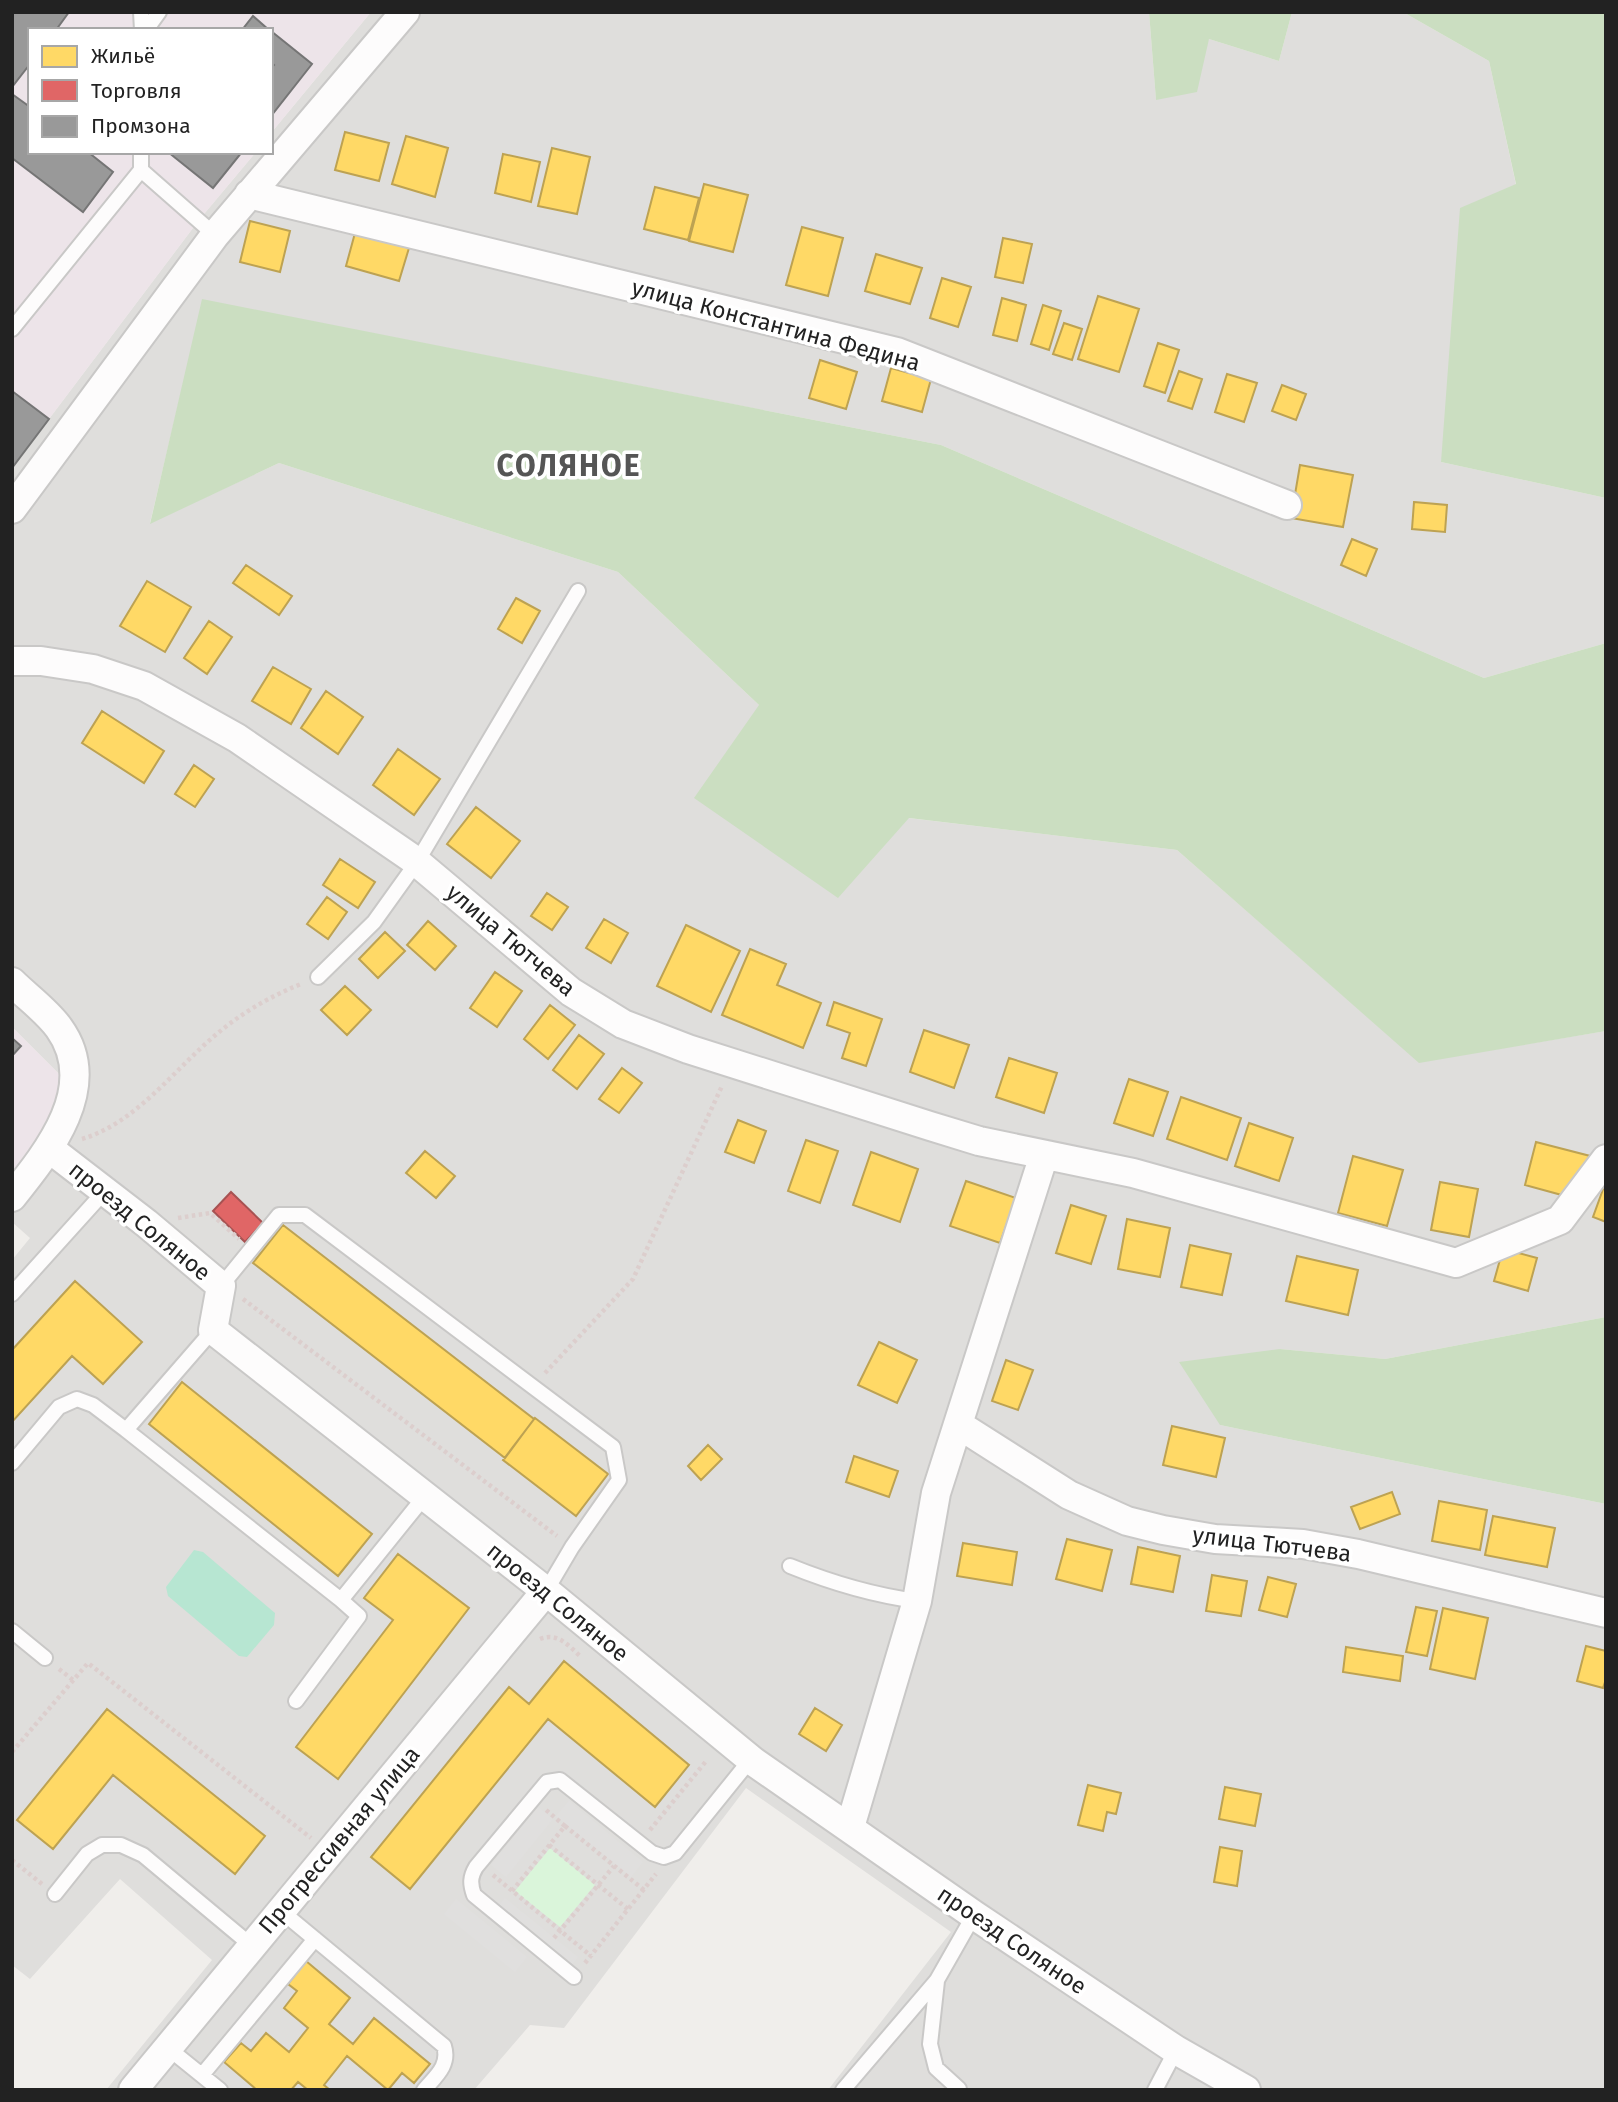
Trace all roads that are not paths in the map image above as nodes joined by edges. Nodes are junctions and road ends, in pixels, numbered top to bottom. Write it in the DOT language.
graph roads {
  1 [pos="159,12"];
  2 [pos="405,12"];
  3 [pos="146,28"];
  4 [pos="141,154"];
  5 [pos="141,170"];
  6 [pos="249,194"];
  7 [pos="215,235"];
  8 [pos="12,330"];
  9 [pos="1287,505"];
  10 [pos="12,509"];
  11 [pos="578,590"];
  12 [pos="12,662"];
  13 [pos="417,862"];
  14 [pos="318,977"];
  15 [pos="12,982"];
  16 [pos="50,1149"];
  17 [pos="1044,1155"];
  18 [pos="1606,1159"];
  19 [pos="104,1192"];
  20 [pos="12,1197"];
  21 [pos="221,1286"];
  22 [pos="12,1294"];
  23 [pos="213,1330"];
  24 [pos="959,1425"];
  25 [pos="127,1430"];
  26 [pos="12,1463"];
  27 [pos="425,1496"];
  28 [pos="790,1566"];
  29 [pos="546,1591"];
  30 [pos="341,1600"];
  31 [pos="916,1601"];
  32 [pos="1606,1613"];
  33 [pos="12,1631"];
  34 [pos="44,1657"];
  35 [pos="296,1701"];
  36 [pos="751,1759"];
  37 [pos="850,1827"];
  38 [pos="55,1894"];
  39 [pos="281,1911"];
  40 [pos="974,1914"];
  41 [pos="314,1939"];
  42 [pos="252,1946"];
  43 [pos="574,1977"];
  44 [pos="937,1980"];
  45 [pos="168,2048"];
  46 [pos="1175,2050"];
  47 [pos="202,2076"];
  48 [pos="959,2089"];
  49 [pos="133,2090"];
  50 [pos="220,2090"];
  51 [pos="425,2090"];
  52 [pos="843,2090"];
  53 [pos="1155,2090"];
  54 [pos="1246,2090"];
  1 -- 3 [label="lane"];
  2 -- 6 [label="street"];
  4 -- 5 [label="lane"];
  5 -- 7 [label="lane"];
  5 -- 8 [label="lane"];
  6 -- 7 [label="street"];
  6 -- 9 [label="street, улица Константина Федина"];
  7 -- 10 [label="street"];
  11 -- 13 [label="lane"];
  12 -- 13 [label="street, улица Тютчева"];
  13 -- 14 [label="lane"];
  13 -- 17 [label="street, улица Тютчева"];
  15 -- 16 [label="street"];
  16 -- 19 [label="street, проезд Соляное"];
  16 -- 20 [label="street, проезд Соляное"];
  17 -- 18 [label="street, улица Тютчева"];
  17 -- 24 [label="street"];
  19 -- 21 [label="street, проезд Соляное"];
  19 -- 22 [label="lane"];
  21 -- 23 [label="street, проезд Соляное"];
  21 -- 29 [label="lane"];
  23 -- 25 [label="lane"];
  23 -- 27 [label="street, проезд Соляное"];
  24 -- 31 [label="street"];
  24 -- 32 [label="street, улица Тютчева"];
  25 -- 26 [label="lane"];
  25 -- 30 [label="lane"];
  27 -- 29 [label="street, проезд Соляное"];
  27 -- 30 [label="lane"];
  28 -- 31 [label="lane"];
  29 -- 36 [label="street, проезд Соляное"];
  29 -- 39 [label="street, Прогрессивная улица"];
  30 -- 35 [label="lane"];
  31 -- 37 [label="street"];
  33 -- 34 [label="lane"];
  36 -- 37 [label="street, проезд Соляное"];
  36 -- 43 [label="lane"];
  37 -- 40 [label="street, проезд Соляное"];
  38 -- 42 [label="lane"];
  39 -- 41 [label="lane"];
  39 -- 42 [label="street, Прогрессивная улица"];
  40 -- 44 [label="lane"];
  40 -- 46 [label="street, проезд Соляное"];
  41 -- 47 [label="lane"];
  41 -- 51 [label="lane"];
  42 -- 45 [label="street, Прогрессивная улица"];
  44 -- 48 [label="lane"];
  44 -- 52 [label="lane"];
  45 -- 47 [label="lane"];
  45 -- 49 [label="street, Прогрессивная улица"];
  46 -- 53 [label="lane"];
  46 -- 54 [label="street, проезд Соляное"];
  47 -- 50 [label="lane"];
}
